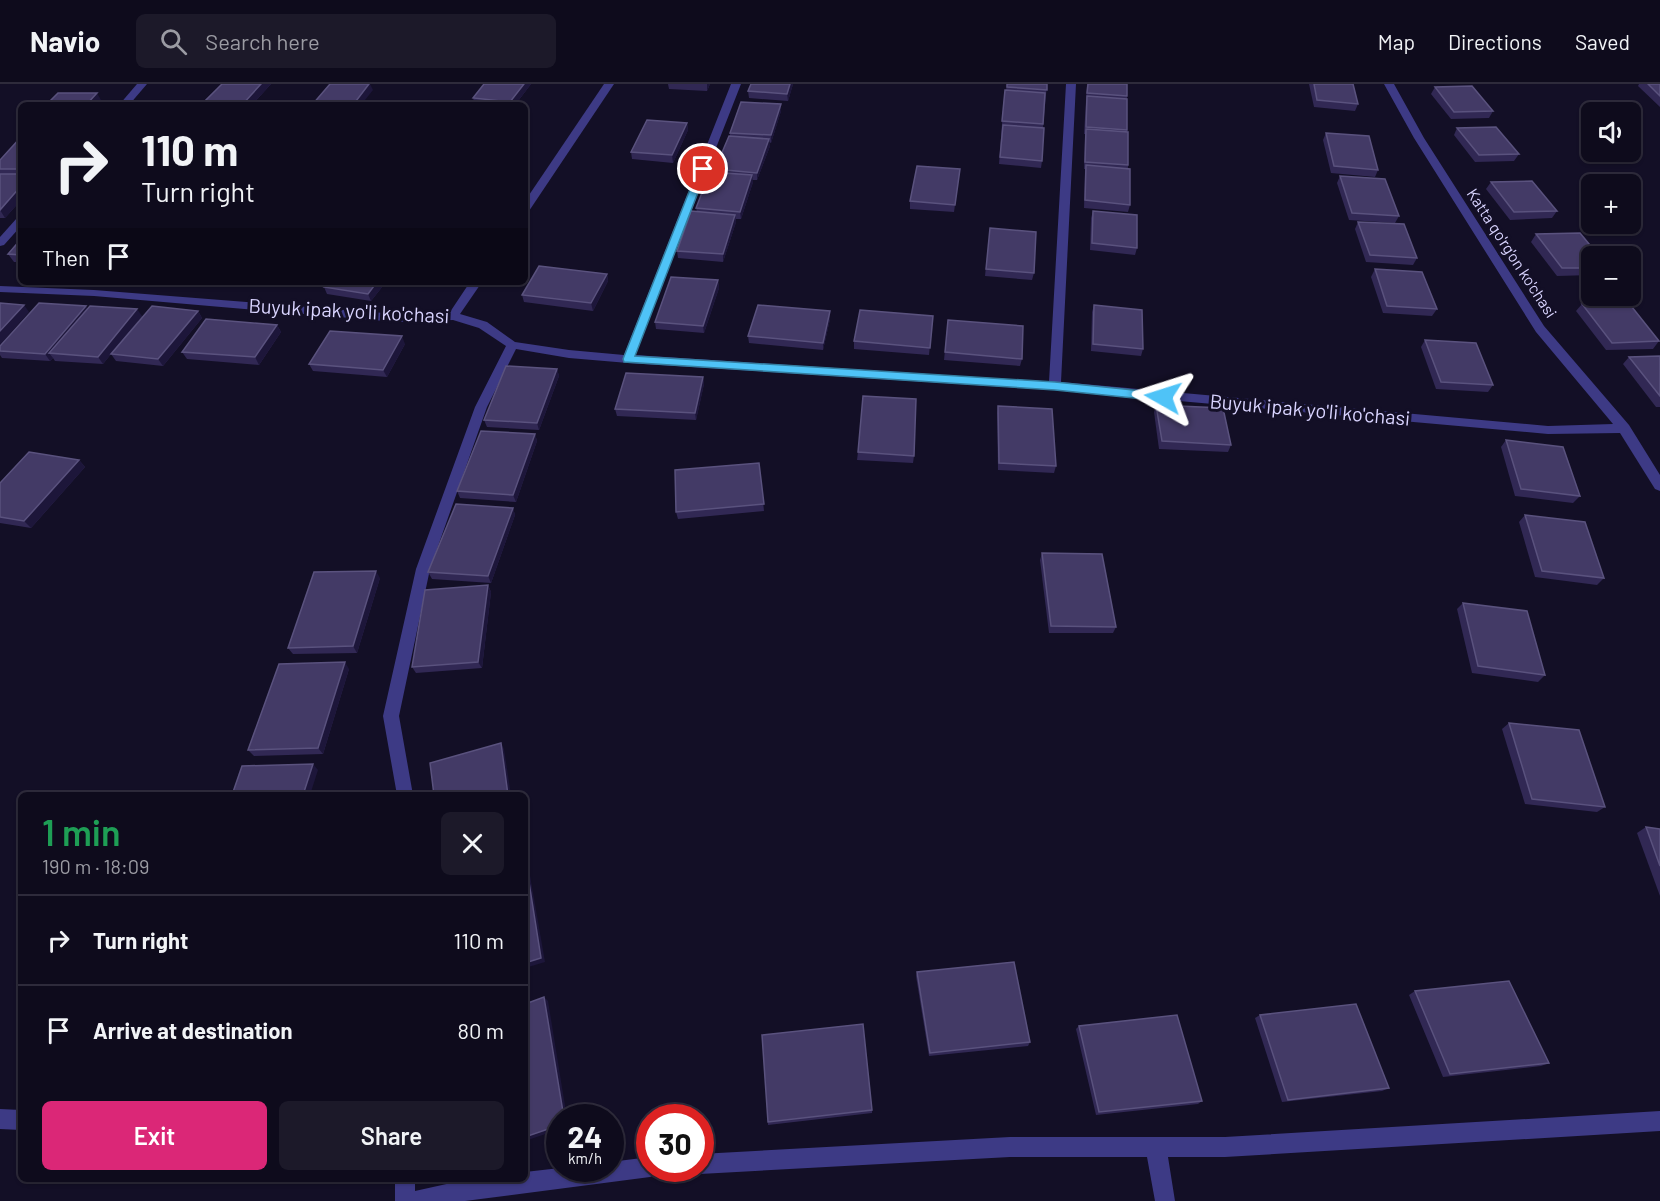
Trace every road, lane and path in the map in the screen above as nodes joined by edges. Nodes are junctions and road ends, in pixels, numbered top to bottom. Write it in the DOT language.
graph roads {
  1 [pos="142,84"];
  2 [pos="609,84"];
  3 [pos="736,84"];
  4 [pos="1071,84"];
  5 [pos="1389,84"];
  6 [pos="127,102"];
  7 [pos="528,205"];
  8 [pos="18,223"];
  9 [pos="0,243"];
  10 [pos="474,285"];
  11 [pos="0,289"];
  12 [pos="453,316"];
  13 [pos="512,345"];
  14 [pos="628,359"];
  15 [pos="1055,386"];
  16 [pos="1624,428"];
  17 [pos="1660,486"];
  18 [pos="405,792"];
  19 [pos="0,1119"];
  20 [pos="18,1120"];
  21 [pos="1660,1121"];
  22 [pos="1156,1147"];
  23 [pos="714,1163"];
  24 [pos="636,1168"];
  25 [pos="528,1179"];
  26 [pos="405,1182"];
  27 [pos="492,1182"];
  28 [pos="471,1184"];
  29 [pos="405,1201"];
  30 [pos="417,1201"];
  31 [pos="1165,1201"];
  1 -- 6 [label="street"];
  2 -- 7 [label="street"];
  3 -- 14 [label="street"];
  4 -- 15 [label="street"];
  5 -- 16 [label="street, Katta qo'rg'on ko'chasi"];
  8 -- 9 [label="street"];
  10 -- 12 [label="street"];
  11 -- 12 [label="street, Buyuk ipak yo'li ko'chasi"];
  12 -- 13 [label="street, Buyuk ipak yo'li ko'chasi"];
  13 -- 14 [label="street, Buyuk ipak yo'li ko'chasi"];
  13 -- 18 [label="street"];
  14 -- 15 [label="street, Buyuk ipak yo'li ko'chasi"];
  15 -- 16 [label="street, Buyuk ipak yo'li ko'chasi"];
  16 -- 17 [label="street, Katta qo'rg'on ko'chasi"];
  19 -- 20 [label="street"];
  21 -- 22 [label="street"];
  22 -- 23 [label="street"];
  22 -- 31 [label="street"];
  24 -- 25 [label="street"];
  26 -- 29 [label="street"];
  27 -- 28 [label="street"];
  28 -- 30 [label="street"];
}
